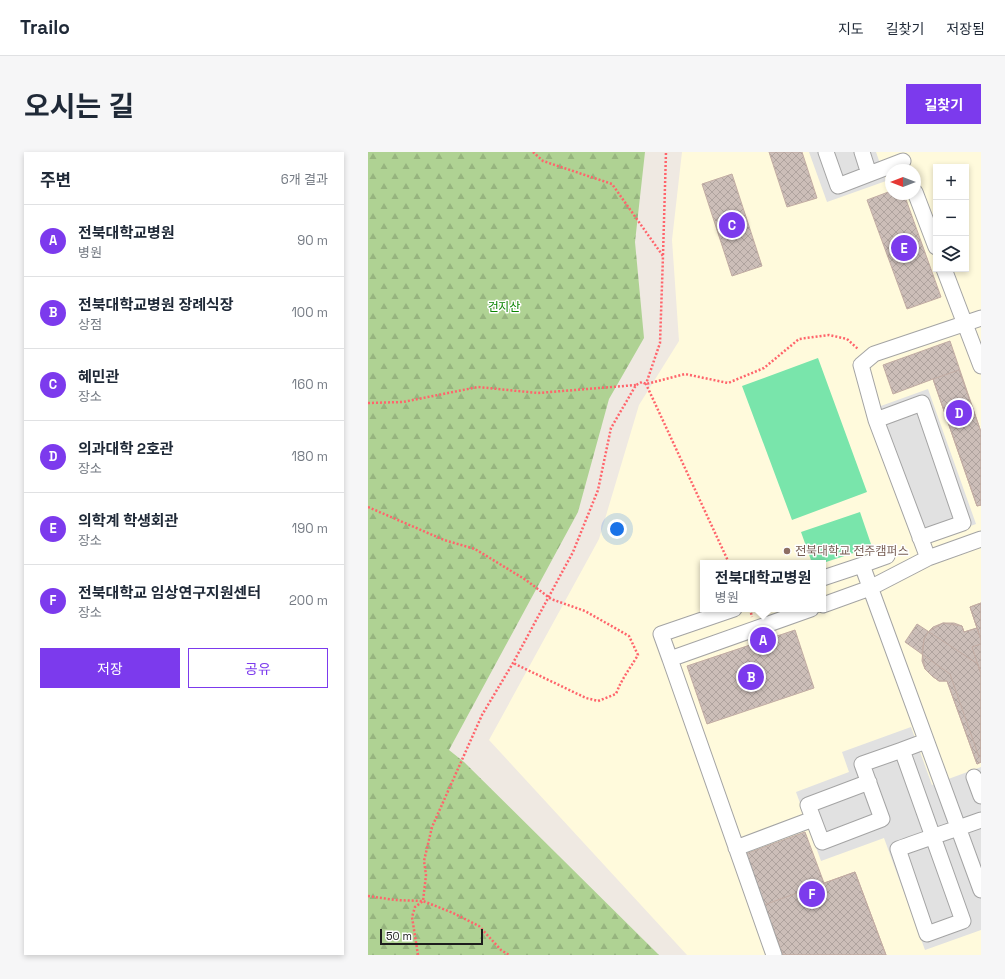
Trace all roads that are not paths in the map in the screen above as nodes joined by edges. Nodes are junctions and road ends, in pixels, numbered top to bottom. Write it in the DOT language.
graph roads {
  1 [pos="826,152"];
  2 [pos="862,152"];
  3 [pos="903,161"];
  4 [pos="869,174"];
  5 [pos="918,200"];
  6 [pos="933,239"];
  7 [pos="945,272"];
  8 [pos="981,318"];
  9 [pos="966,324"];
  10 [pos="981,366"];
  11 [pos="876,420"];
  12 [pos="920,538"];
  13 [pos="981,539"];
  14 [pos="887,556"];
  15 [pos="928,558"];
  16 [pos="862,565"];
  17 [pos="826,577"];
  18 [pos="870,588"];
  19 [pos="826,604"];
  20 [pos="725,612"];
  21 [pos="803,612"];
  22 [pos="670,659"];
  23 [pos="926,741"];
  24 [pos="902,750"];
  25 [pos="974,777"];
  26 [pos="868,782"];
  27 [pos="981,796"];
  28 [pos="813,819"];
  29 [pos="981,820"];
  30 [pos="958,828"];
  31 [pos="933,837"];
  32 [pos="736,848"];
  33 [pos="981,890"];
  34 [pos="774,955"];
  1 -- 4 [label="lane"];
  2 -- 4 [label="lane"];
  3 -- 4 [label="lane"];
  5 -- 6 [label="lane"];
  7 -- 9 [label="lane"];
  8 -- 9 [label="lane"];
  9 -- 10 [label="lane"];
  9 -- 11 [label="lane"];
  11 -- 12 [label="lane"];
  11 -- 12 [label="lane"];
  12 -- 15 [label="lane"];
  13 -- 15 [label="lane"];
  14 -- 16 [label="lane"];
  15 -- 18 [label="lane"];
  16 -- 17 [label="lane"];
  16 -- 18 [label="lane"];
  18 -- 19 [label="lane"];
  18 -- 23 [label="lane"];
  20 -- 22 [label="lane"];
  21 -- 22 [label="lane"];
  22 -- 32 [label="lane"];
  23 -- 24 [label="lane"];
  23 -- 30 [label="lane"];
  24 -- 26 [label="lane"];
  24 -- 31 [label="lane"];
  25 -- 27 [label="lane"];
  26 -- 28 [label="lane"];
  26 -- 28 [label="lane"];
  28 -- 32 [label="lane"];
  29 -- 30 [label="lane"];
  30 -- 31 [label="lane"];
  30 -- 33 [label="lane"];
  31 -- 31 [label="lane"];
  32 -- 34 [label="lane"];
}
